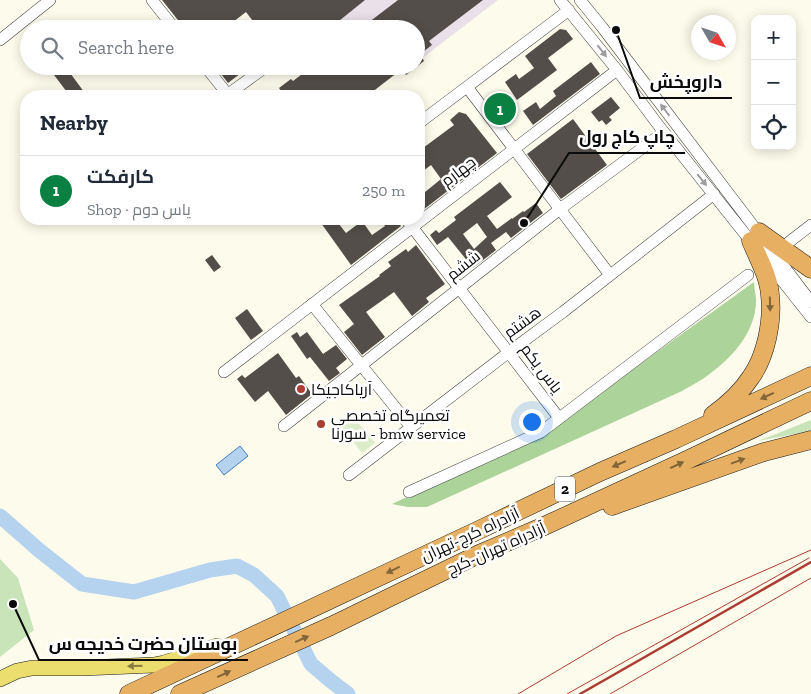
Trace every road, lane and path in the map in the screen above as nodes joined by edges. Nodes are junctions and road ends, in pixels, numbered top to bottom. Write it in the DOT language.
graph roads {
  1 [pos="50,0"];
  2 [pos="152,0"];
  3 [pos="560,0"];
  4 [pos="580,0"];
  5 [pos="569,10"];
  6 [pos="25,20"];
  7 [pos="168,20"];
  8 [pos="20,24"];
  9 [pos="602,27"];
  10 [pos="588,33"];
  11 [pos="0,40"];
  12 [pos="617,70"];
  13 [pos="212,75"];
  14 [pos="255,75"];
  15 [pos="467,87"];
  16 [pos="223,90"];
  17 [pos="236,90"];
  18 [pos="425,118"];
  19 [pos="664,132"];
  20 [pos="514,149"];
  21 [pos="714,194"];
  22 [pos="560,209"];
  23 [pos="425,212"];
  24 [pos="408,225"];
  25 [pos="412,225"];
  26 [pos="811,225"];
  27 [pos="755,236"];
  28 [pos="790,242"];
  29 [pos="811,269"];
  30 [pos="610,275"];
  31 [pos="748,275"];
  32 [pos="460,288"];
  33 [pos="811,302"];
  34 [pos="312,304"];
  35 [pos="811,317"];
  36 [pos="509,352"];
  37 [pos="361,365"];
  38 [pos="224,372"];
  39 [pos="811,376"];
  40 [pos="811,401"];
  41 [pos="559,418"];
  42 [pos="284,426"];
  43 [pos="411,427"];
  44 [pos="676,439"];
  45 [pos="811,440"];
  46 [pos="348,475"];
  47 [pos="409,492"];
  48 [pos="542,527"];
  49 [pos="266,630"];
  50 [pos="0,680"];
  51 [pos="130,694"];
  52 [pos="180,694"];
  1 -- 6 [label="street"];
  2 -- 7 [label="street"];
  3 -- 5 [label="street"];
  4 -- 9 [label="street"];
  5 -- 10 [label="street"];
  5 -- 15 [label="street"];
  8 -- 11 [label="street"];
  9 -- 10 [label="street"];
  27 -- 9 [label="street, one-way"];
  10 -- 12 [label="street, one-way"];
  12 -- 19 [label="street"];
  12 -- 20 [label="street, چهارم"];
  13 -- 16 [label="street"];
  14 -- 17 [label="street"];
  15 -- 18 [label="street"];
  15 -- 20 [label="street"];
  19 -- 21 [label="street, one-way"];
  19 -- 22 [label="street, ششم"];
  20 -- 22 [label="street"];
  20 -- 23 [label="street, چهارم"];
  21 -- 27 [label="street"];
  21 -- 30 [label="street, هشتم"];
  22 -- 30 [label="street"];
  22 -- 32 [label="street, ششم"];
  24 -- 34 [label="street, چهارم"];
  25 -- 32 [label="street, یاس یکم"];
  26 -- 28 [label="street"];
  27 -- 29 [label="highway"];
  27 -- 33 [label="street"];
  27 -- 35 [label="street"];
  27 -- 44 [label="highway, one-way"];
  30 -- 36 [label="street, هشتم"];
  31 -- 41 [label="street"];
  32 -- 36 [label="street, یاس یکم"];
  32 -- 37 [label="street, ششم"];
  34 -- 37 [label="street"];
  34 -- 38 [label="street, چهارم"];
  36 -- 41 [label="street, یاس یکم"];
  36 -- 43 [label="street, هشتم"];
  37 -- 42 [label="street, ششم"];
  37 -- 43 [label="street"];
  39 -- 44 [label="highway, آزادراه کرج-تهران / 2, one-way"];
  48 -- 40 [label="highway, آزادراه تهران-کرج / 2, one-way"];
  41 -- 47 [label="street"];
  43 -- 46 [label="street, هشتم"];
  44 -- 49 [label="highway, آزادراه کرج-تهران / 2, one-way"];
  48 -- 45 [label="highway, one-way"];
  52 -- 48 [label="highway, آزادراه تهران-کرج / 2, one-way"];
  49 -- 50 [label="main road, one-way"];
  49 -- 51 [label="highway, آزادراه کرج-تهران / 2"];
}
